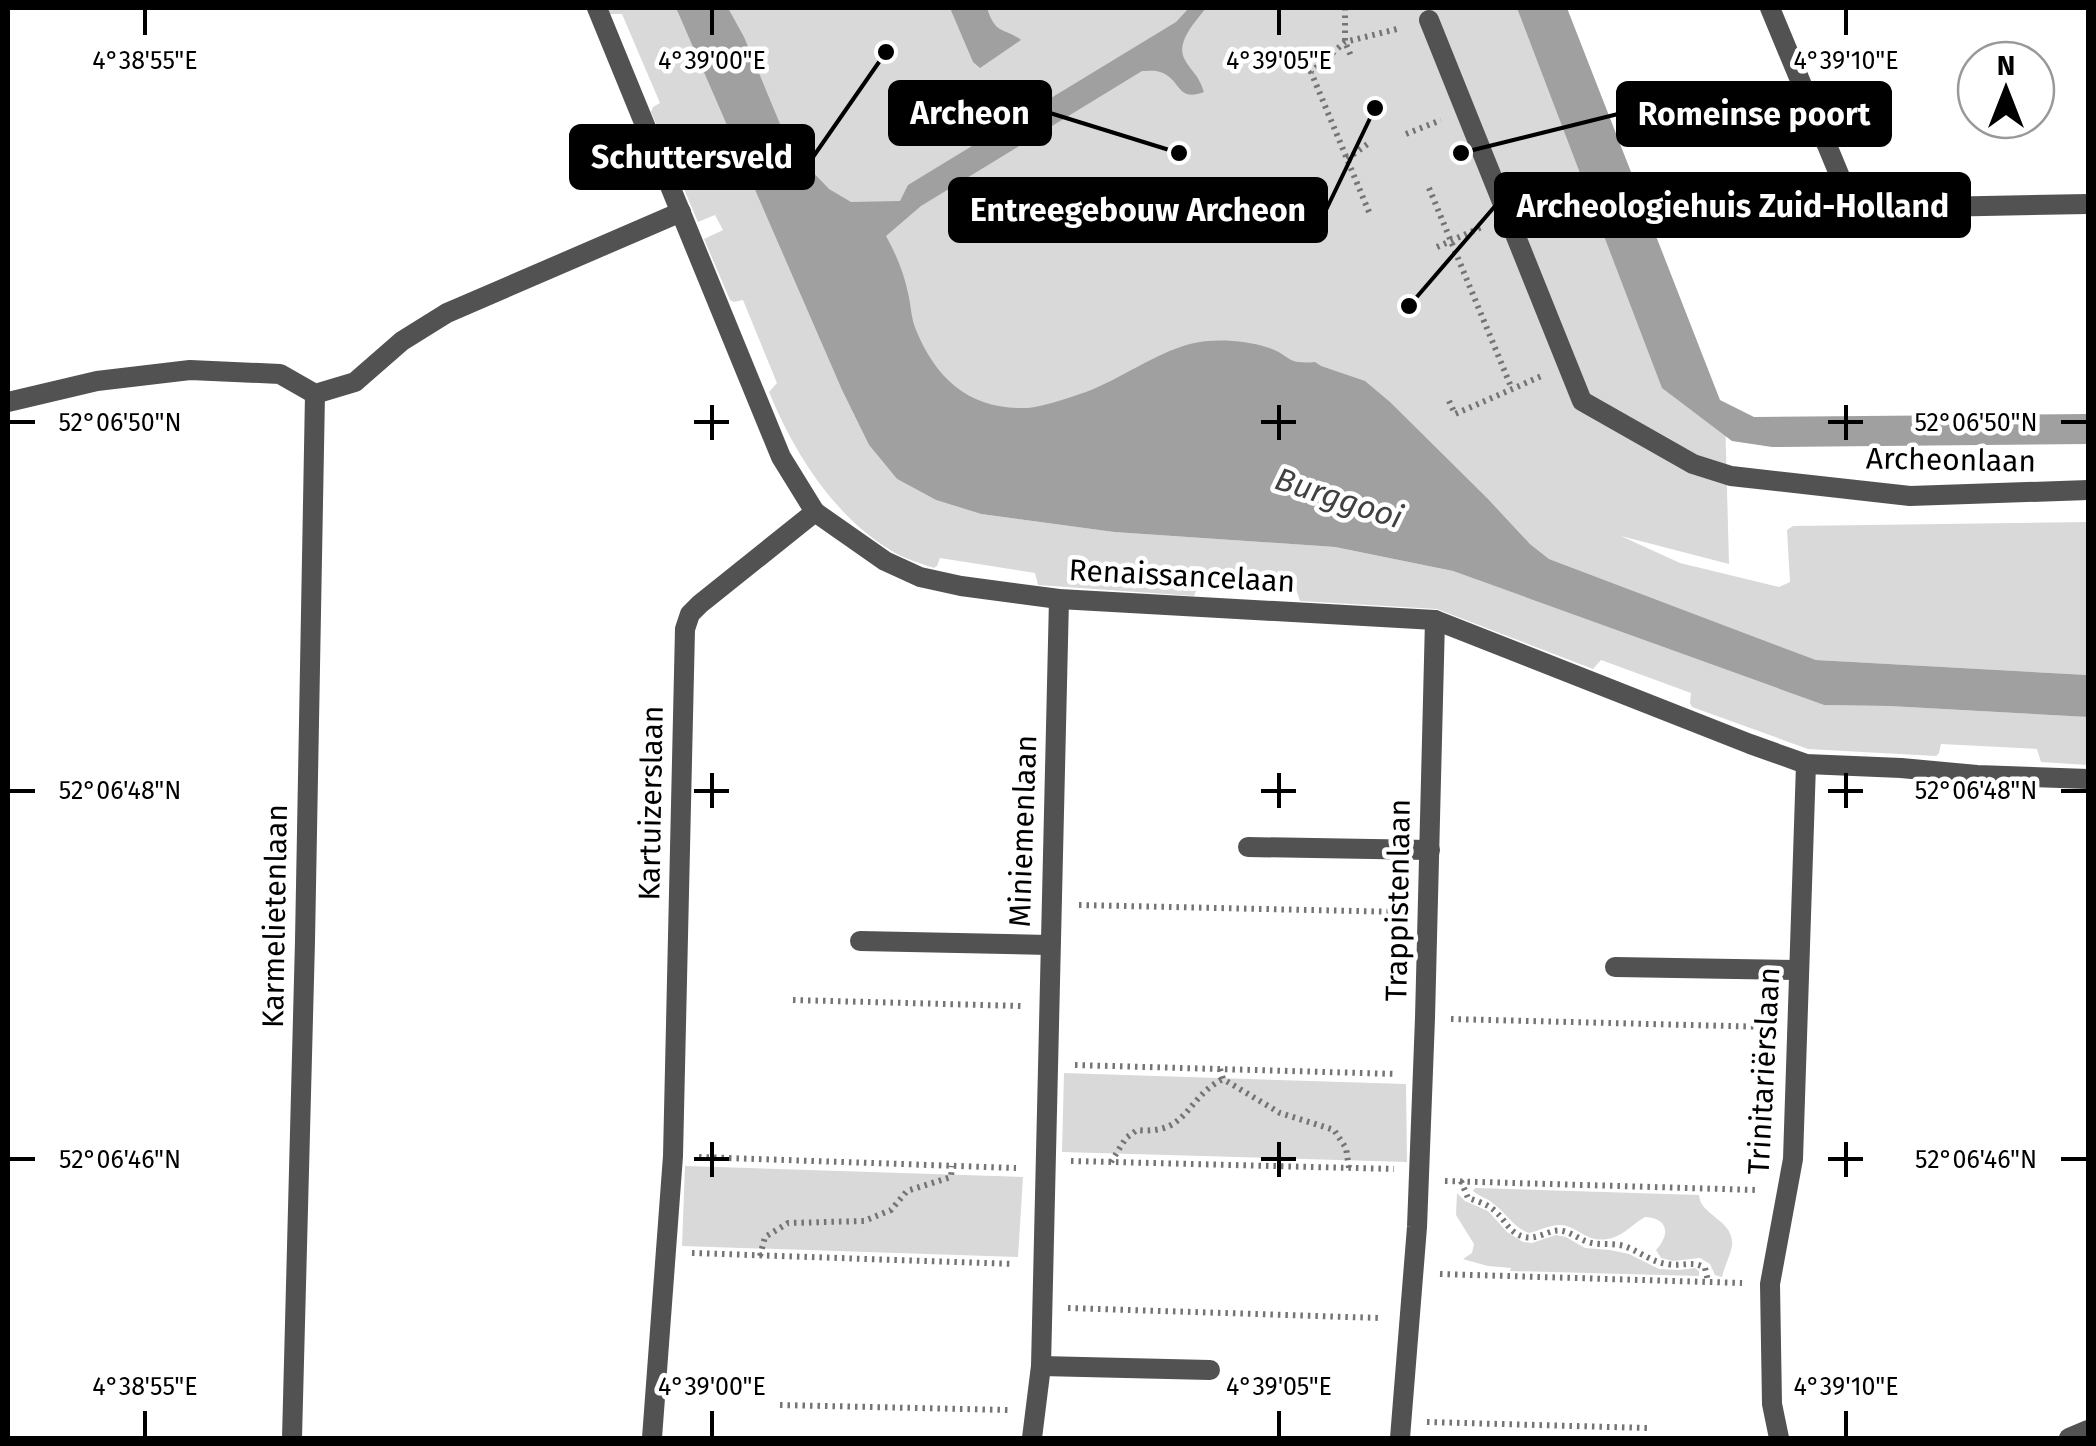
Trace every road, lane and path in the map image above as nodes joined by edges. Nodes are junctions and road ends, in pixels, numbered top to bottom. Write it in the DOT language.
graph roads {
  1 [pos="597,8"];
  2 [pos="1345,8"];
  3 [pos="1770,8"];
  4 [pos="1429,20"];
  5 [pos="1345,42"];
  6 [pos="1351,56"];
  7 [pos="1369,143"];
  8 [pos="1347,160"];
  9 [pos="1429,188"];
  10 [pos="2088,204"];
  11 [pos="681,212"];
  12 [pos="1369,212"];
  13 [pos="1508,216"];
  14 [pos="1451,240"];
  15 [pos="1436,247"];
  16 [pos="1568,365"];
  17 [pos="1512,389"];
  18 [pos="315,394"];
  19 [pos="1449,401"];
  20 [pos="8,402"];
  21 [pos="2088,490"];
  22 [pos="815,512"];
  23 [pos="1059,599"];
  24 [pos="1435,620"];
  25 [pos="1806,764"];
  26 [pos="2088,779"];
  27 [pos="1248,847"];
  28 [pos="1430,850"];
  29 [pos="1051,905"];
  30 [pos="1428,913"];
  31 [pos="860,941"];
  32 [pos="1050,945"];
  33 [pos="1614,966"];
  34 [pos="1799,970"];
  35 [pos="793,1000"];
  36 [pos="1049,1006"];
  37 [pos="1425,1018"];
  38 [pos="1797,1028"];
  39 [pos="1049,1065"];
  40 [pos="1220,1069"];
  41 [pos="1423,1075"];
  42 [pos="1223,1079"];
  43 [pos="673,1156"];
  44 [pos="1111,1162"];
  45 [pos="1045,1164"];
  46 [pos="952,1166"];
  47 [pos="1349,1168"];
  48 [pos="1418,1176"];
  49 [pos="1461,1182"];
  50 [pos="1788,1191"];
  51 [pos="665,1252"];
  52 [pos="760,1256"];
  53 [pos="1042,1265"];
  54 [pos="1413,1274"];
  55 [pos="1708,1282"];
  56 [pos="1770,1284"];
  57 [pos="1042,1307"];
  58 [pos="1410,1319"];
  59 [pos="1040,1366"];
  60 [pos="1210,1370"];
  61 [pos="780,1405"];
  62 [pos="1036,1410"];
  63 [pos="1647,1428"];
  64 [pos="1400,1430"];
  65 [pos="2088,1430"];
  66 [pos="292,1438"];
  67 [pos="652,1438"];
  68 [pos="1032,1438"];
  69 [pos="1779,1438"];
  70 [pos="2069,1438"];
  1 -- 11 [label="street, Renaissancelaan"];
  2 -- 5 [label="path"];
  3 -- 10 [label="street"];
  4 -- 5 [label="path"];
  4 -- 13 [label="street, Archeonlaan"];
  5 -- 6 [label="path"];
  5 -- 8 [label="path"];
  7 -- 8 [label="path"];
  8 -- 12 [label="path"];
  9 -- 14 [label="path"];
  11 -- 18 [label="street"];
  11 -- 22 [label="street, Renaissancelaan"];
  13 -- 14 [label="path"];
  13 -- 16 [label="street, Archeonlaan"];
  14 -- 15 [label="path"];
  14 -- 17 [label="path"];
  16 -- 17 [label="path"];
  16 -- 21 [label="street, Archeonlaan"];
  17 -- 19 [label="path"];
  18 -- 20 [label="street"];
  18 -- 66 [label="street, Karmelietenlaan"];
  22 -- 23 [label="street, Renaissancelaan"];
  22 -- 43 [label="street, Kartuizerslaan"];
  23 -- 24 [label="street, Renaissancelaan"];
  23 -- 29 [label="street, Miniemenlaan"];
  24 -- 25 [label="street, Renaissancelaan"];
  24 -- 28 [label="street, Trappistenlaan"];
  25 -- 26 [label="street, Renaissancelaan"];
  25 -- 34 [label="street, Trinitariërslaan"];
  27 -- 28 [label="street"];
  28 -- 30 [label="street, Trappistenlaan"];
  29 -- 30 [label="path"];
  29 -- 32 [label="street, Miniemenlaan"];
  30 -- 37 [label="street, Trappistenlaan"];
  31 -- 32 [label="street"];
  32 -- 36 [label="street, Miniemenlaan"];
  33 -- 34 [label="street"];
  34 -- 38 [label="street, Trinitariërslaan"];
  35 -- 36 [label="path"];
  36 -- 39 [label="street, Miniemenlaan"];
  37 -- 38 [label="path"];
  37 -- 41 [label="street, Trappistenlaan"];
  38 -- 50 [label="street, Trinitariërslaan"];
  39 -- 40 [label="path"];
  39 -- 45 [label="street, Miniemenlaan"];
  40 -- 41 [label="path"];
  40 -- 42 [label="path"];
  41 -- 48 [label="street, Trappistenlaan"];
  42 -- 44 [label="path"];
  42 -- 47 [label="path"];
  43 -- 46 [label="path"];
  43 -- 51 [label="street, Kartuizerslaan"];
  44 -- 45 [label="path"];
  44 -- 47 [label="path"];
  45 -- 46 [label="path"];
  45 -- 53 [label="street, Miniemenlaan"];
  46 -- 52 [label="path"];
  47 -- 48 [label="path"];
  48 -- 49 [label="path"];
  48 -- 54 [label="street, Trappistenlaan"];
  49 -- 50 [label="path"];
  49 -- 55 [label="path"];
  50 -- 56 [label="street, Trinitariërslaan"];
  51 -- 52 [label="path"];
  51 -- 67 [label="street, Kartuizerslaan"];
  52 -- 53 [label="path"];
  53 -- 57 [label="street, Miniemenlaan"];
  54 -- 55 [label="path"];
  54 -- 58 [label="street, Trappistenlaan"];
  55 -- 56 [label="path"];
  56 -- 69 [label="street, Trinitariërslaan"];
  57 -- 58 [label="path"];
  57 -- 59 [label="street, Miniemenlaan"];
  58 -- 64 [label="street, Trappistenlaan"];
  59 -- 60 [label="street"];
  59 -- 62 [label="street, Miniemenlaan"];
  61 -- 62 [label="path"];
  62 -- 68 [label="street, Miniemenlaan"];
  63 -- 64 [label="path"];
  65 -- 70 [label="street"];
}
